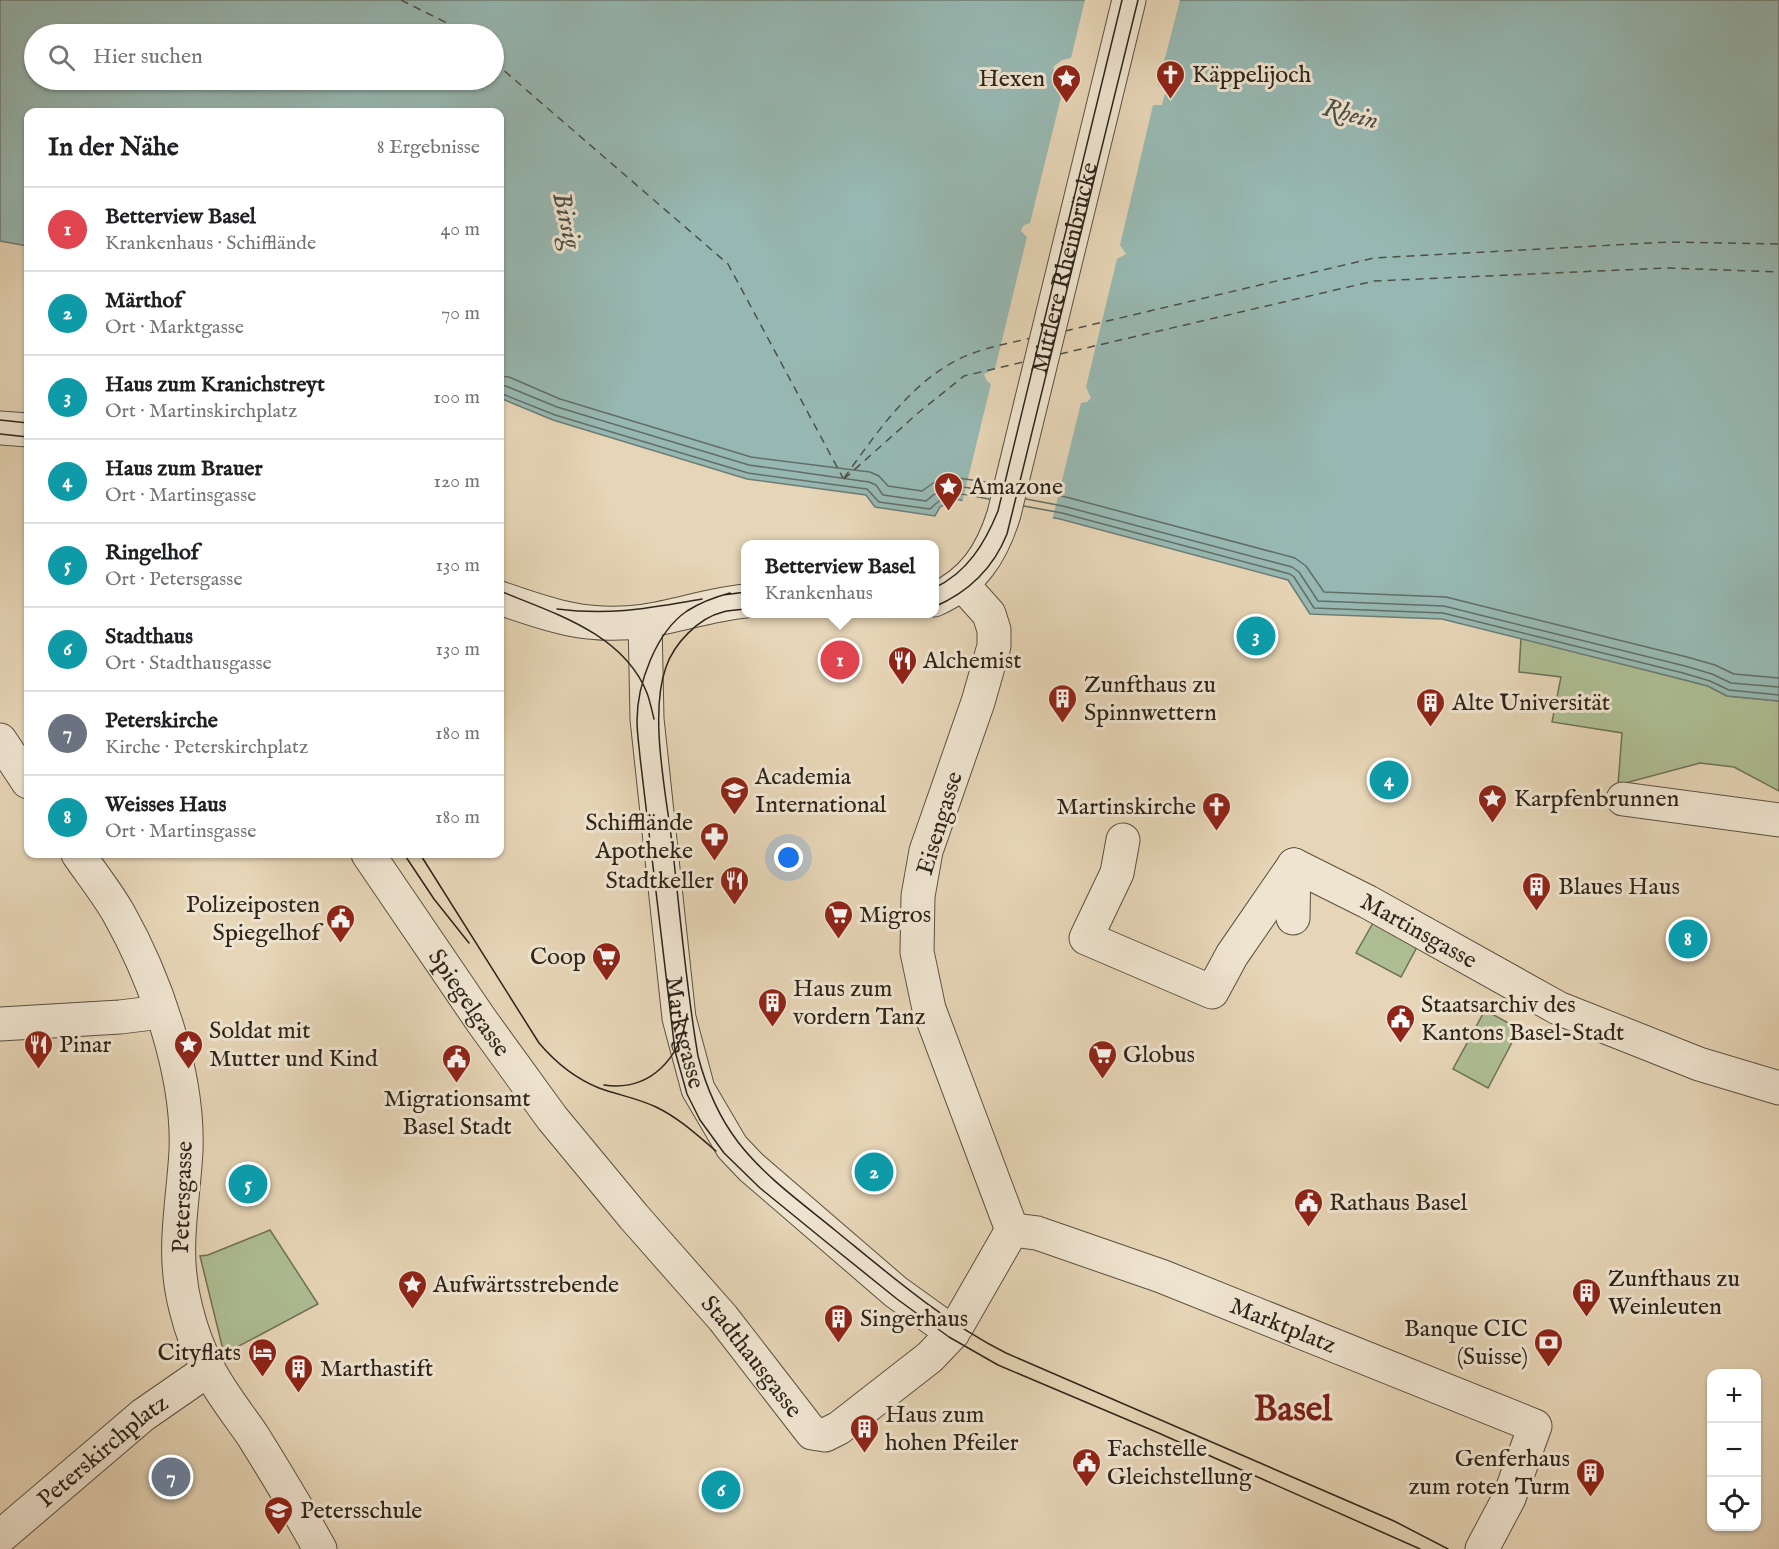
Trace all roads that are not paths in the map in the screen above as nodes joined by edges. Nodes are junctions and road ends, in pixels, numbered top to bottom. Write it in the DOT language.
graph roads {
  1 [pos="1129,0"];
  2 [pos="0,428"];
  3 [pos="24,430"];
  4 [pos="997,537"];
  5 [pos="948,592"];
  6 [pos="504,599"];
  7 [pos="741,602"];
  8 [pos="645,621"];
  9 [pos="0,740"];
  10 [pos="24,776"];
  11 [pos="1623,799"];
  12 [pos="1779,820"];
  13 [pos="1123,840"];
  14 [pos="81,858"];
  15 [pos="371,858"];
  16 [pos="1294,865"];
  17 [pos="1293,918"];
  18 [pos="161,1012"];
  19 [pos="0,1024"];
  20 [pos="1779,1088"];
  21 [pos="576,1147"];
  22 [pos="1012,1230"];
  23 [pos="953,1332"];
  24 [pos="208,1370"];
  25 [pos="0,1537"];
  26 [pos="316,1540"];
  27 [pos="1482,1549"];
  1 -- 4 [label="street, Mittlere Rheinbrücke"];
  2 -- 3 [label="street"];
  4 -- 5 [label="street, Eisengasse"];
  5 -- 22 [label="street, Eisengasse"];
  6 -- 8 [label="street"];
  7 -- 8 [label="street"];
  8 -- 23 [label="street, Marktgasse"];
  9 -- 10 [label="street"];
  11 -- 12 [label="street"];
  13 -- 16 [label="street"];
  14 -- 18 [label="street, Petersgasse"];
  15 -- 21 [label="street, Spiegelgasse"];
  16 -- 17 [label="street"];
  16 -- 20 [label="street, Martinsgasse"];
  18 -- 19 [label="street"];
  18 -- 24 [label="street, Petersgasse"];
  21 -- 23 [label="street, Stadthausgasse"];
  22 -- 23 [label="street"];
  22 -- 27 [label="street, Marktplatz"];
  24 -- 25 [label="street, Peterskirchplatz"];
  24 -- 26 [label="street, Petersgasse"];
}
